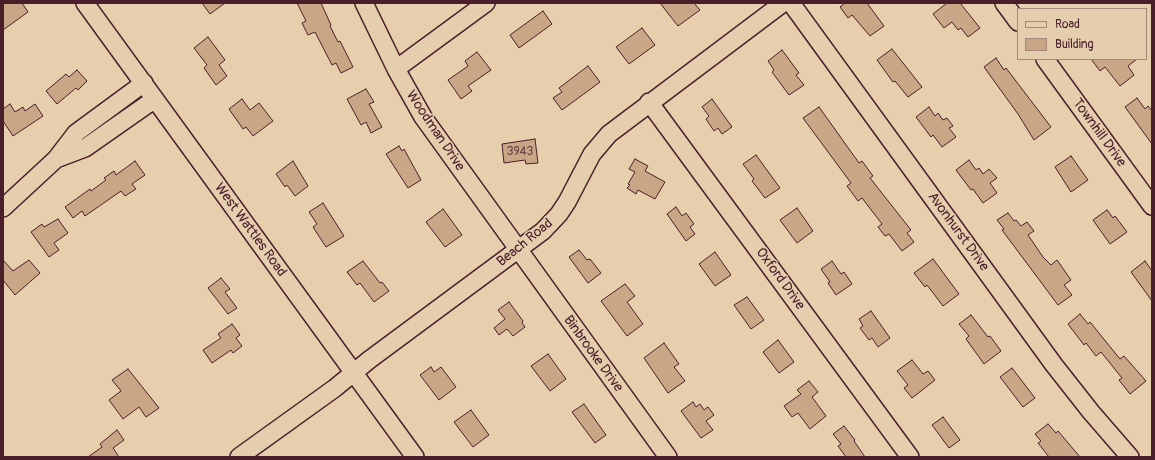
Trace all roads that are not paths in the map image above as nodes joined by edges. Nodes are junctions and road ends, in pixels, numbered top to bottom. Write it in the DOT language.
graph roads {
  1 [pos="85,3"];
  2 [pos="364,3"];
  3 [pos="486,3"];
  4 [pos="783,3"];
  5 [pos="791,3"];
  6 [pos="1004,3"];
  7 [pos="1017,21"];
  8 [pos="1046,60"];
  9 [pos="396,69"];
  10 [pos="144,84"];
  11 [pos="155,99"];
  12 [pos="649,102"];
  13 [pos="56,159"];
  14 [pos="1152,206"];
  15 [pos="3,208"];
  16 [pos="518,250"];
  17 [pos="353,373"];
  18 [pos="238,457"];
  19 [pos="415,457"];
  20 [pos="668,457"];
  21 [pos="910,457"];
  22 [pos="1130,457"];
  1 -- 10 [label="street, West Wattles Road"];
  2 -- 9 [label="street, Woodman Drive"];
  3 -- 9 [label="street"];
  4 -- 12 [label="street, Beach Road"];
  5 -- 22 [label="street, Avonhurst Drive"];
  6 -- 7 [label="street"];
  8 -- 14 [label="street, Townhill Drive"];
  9 -- 16 [label="street, Woodman Drive"];
  10 -- 11 [label="street, West Wattles Road"];
  10 -- 13 [label="street"];
  11 -- 13 [label="street"];
  11 -- 17 [label="street, West Wattles Road"];
  12 -- 16 [label="street, Beach Road"];
  12 -- 21 [label="street, Oxford Drive"];
  13 -- 15 [label="street"];
  16 -- 17 [label="street, Beach Road"];
  16 -- 20 [label="street, Binbrooke Drive"];
  17 -- 18 [label="street, Beach Road"];
  17 -- 19 [label="street, West Wattles Road"];
}
